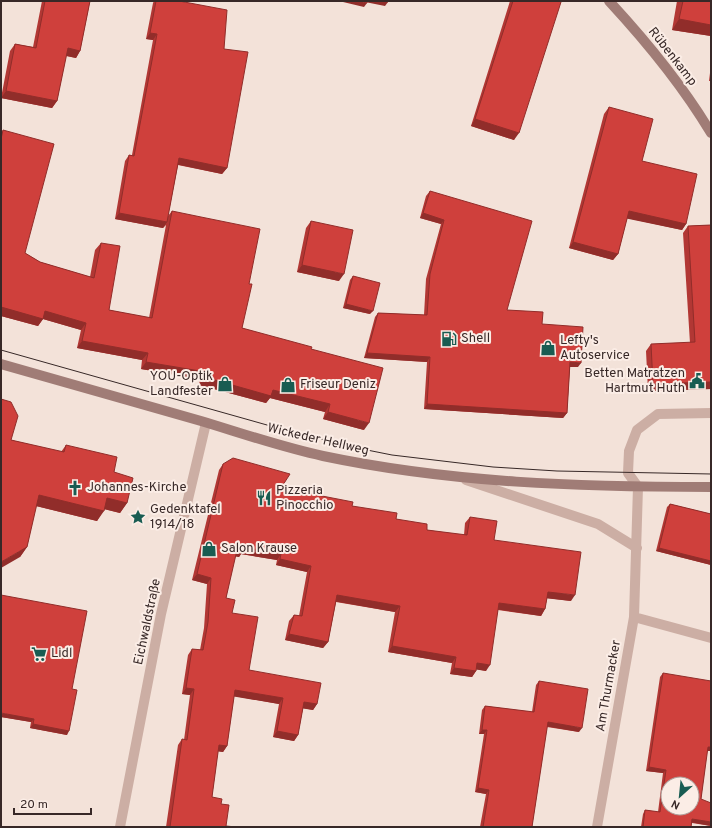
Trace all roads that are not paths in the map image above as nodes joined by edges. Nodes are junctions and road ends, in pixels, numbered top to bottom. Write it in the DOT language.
graph roads {
  1 [pos="609,1"];
  2 [pos="711,133"];
  3 [pos="1,364"];
  4 [pos="711,413"];
  5 [pos="206,423"];
  6 [pos="459,477"];
  7 [pos="638,487"];
  8 [pos="711,487"];
  9 [pos="637,548"];
  10 [pos="634,617"];
  11 [pos="711,638"];
  12 [pos="120,827"];
  13 [pos="597,827"];
  1 -- 2 [label="main road, Rübenkamp"];
  3 -- 5 [label="main road, Wickeder Hellweg"];
  4 -- 7 [label="street"];
  5 -- 6 [label="main road, Wickeder Hellweg"];
  5 -- 12 [label="street, Eichwaldstraße"];
  6 -- 7 [label="main road, Wickeder Hellweg"];
  6 -- 9 [label="street"];
  7 -- 8 [label="main road, Wickeder Hellweg"];
  7 -- 9 [label="street, Am Thurmacker"];
  9 -- 10 [label="street, Am Thurmacker"];
  10 -- 11 [label="street"];
  10 -- 13 [label="street, Am Thurmacker"];
}
